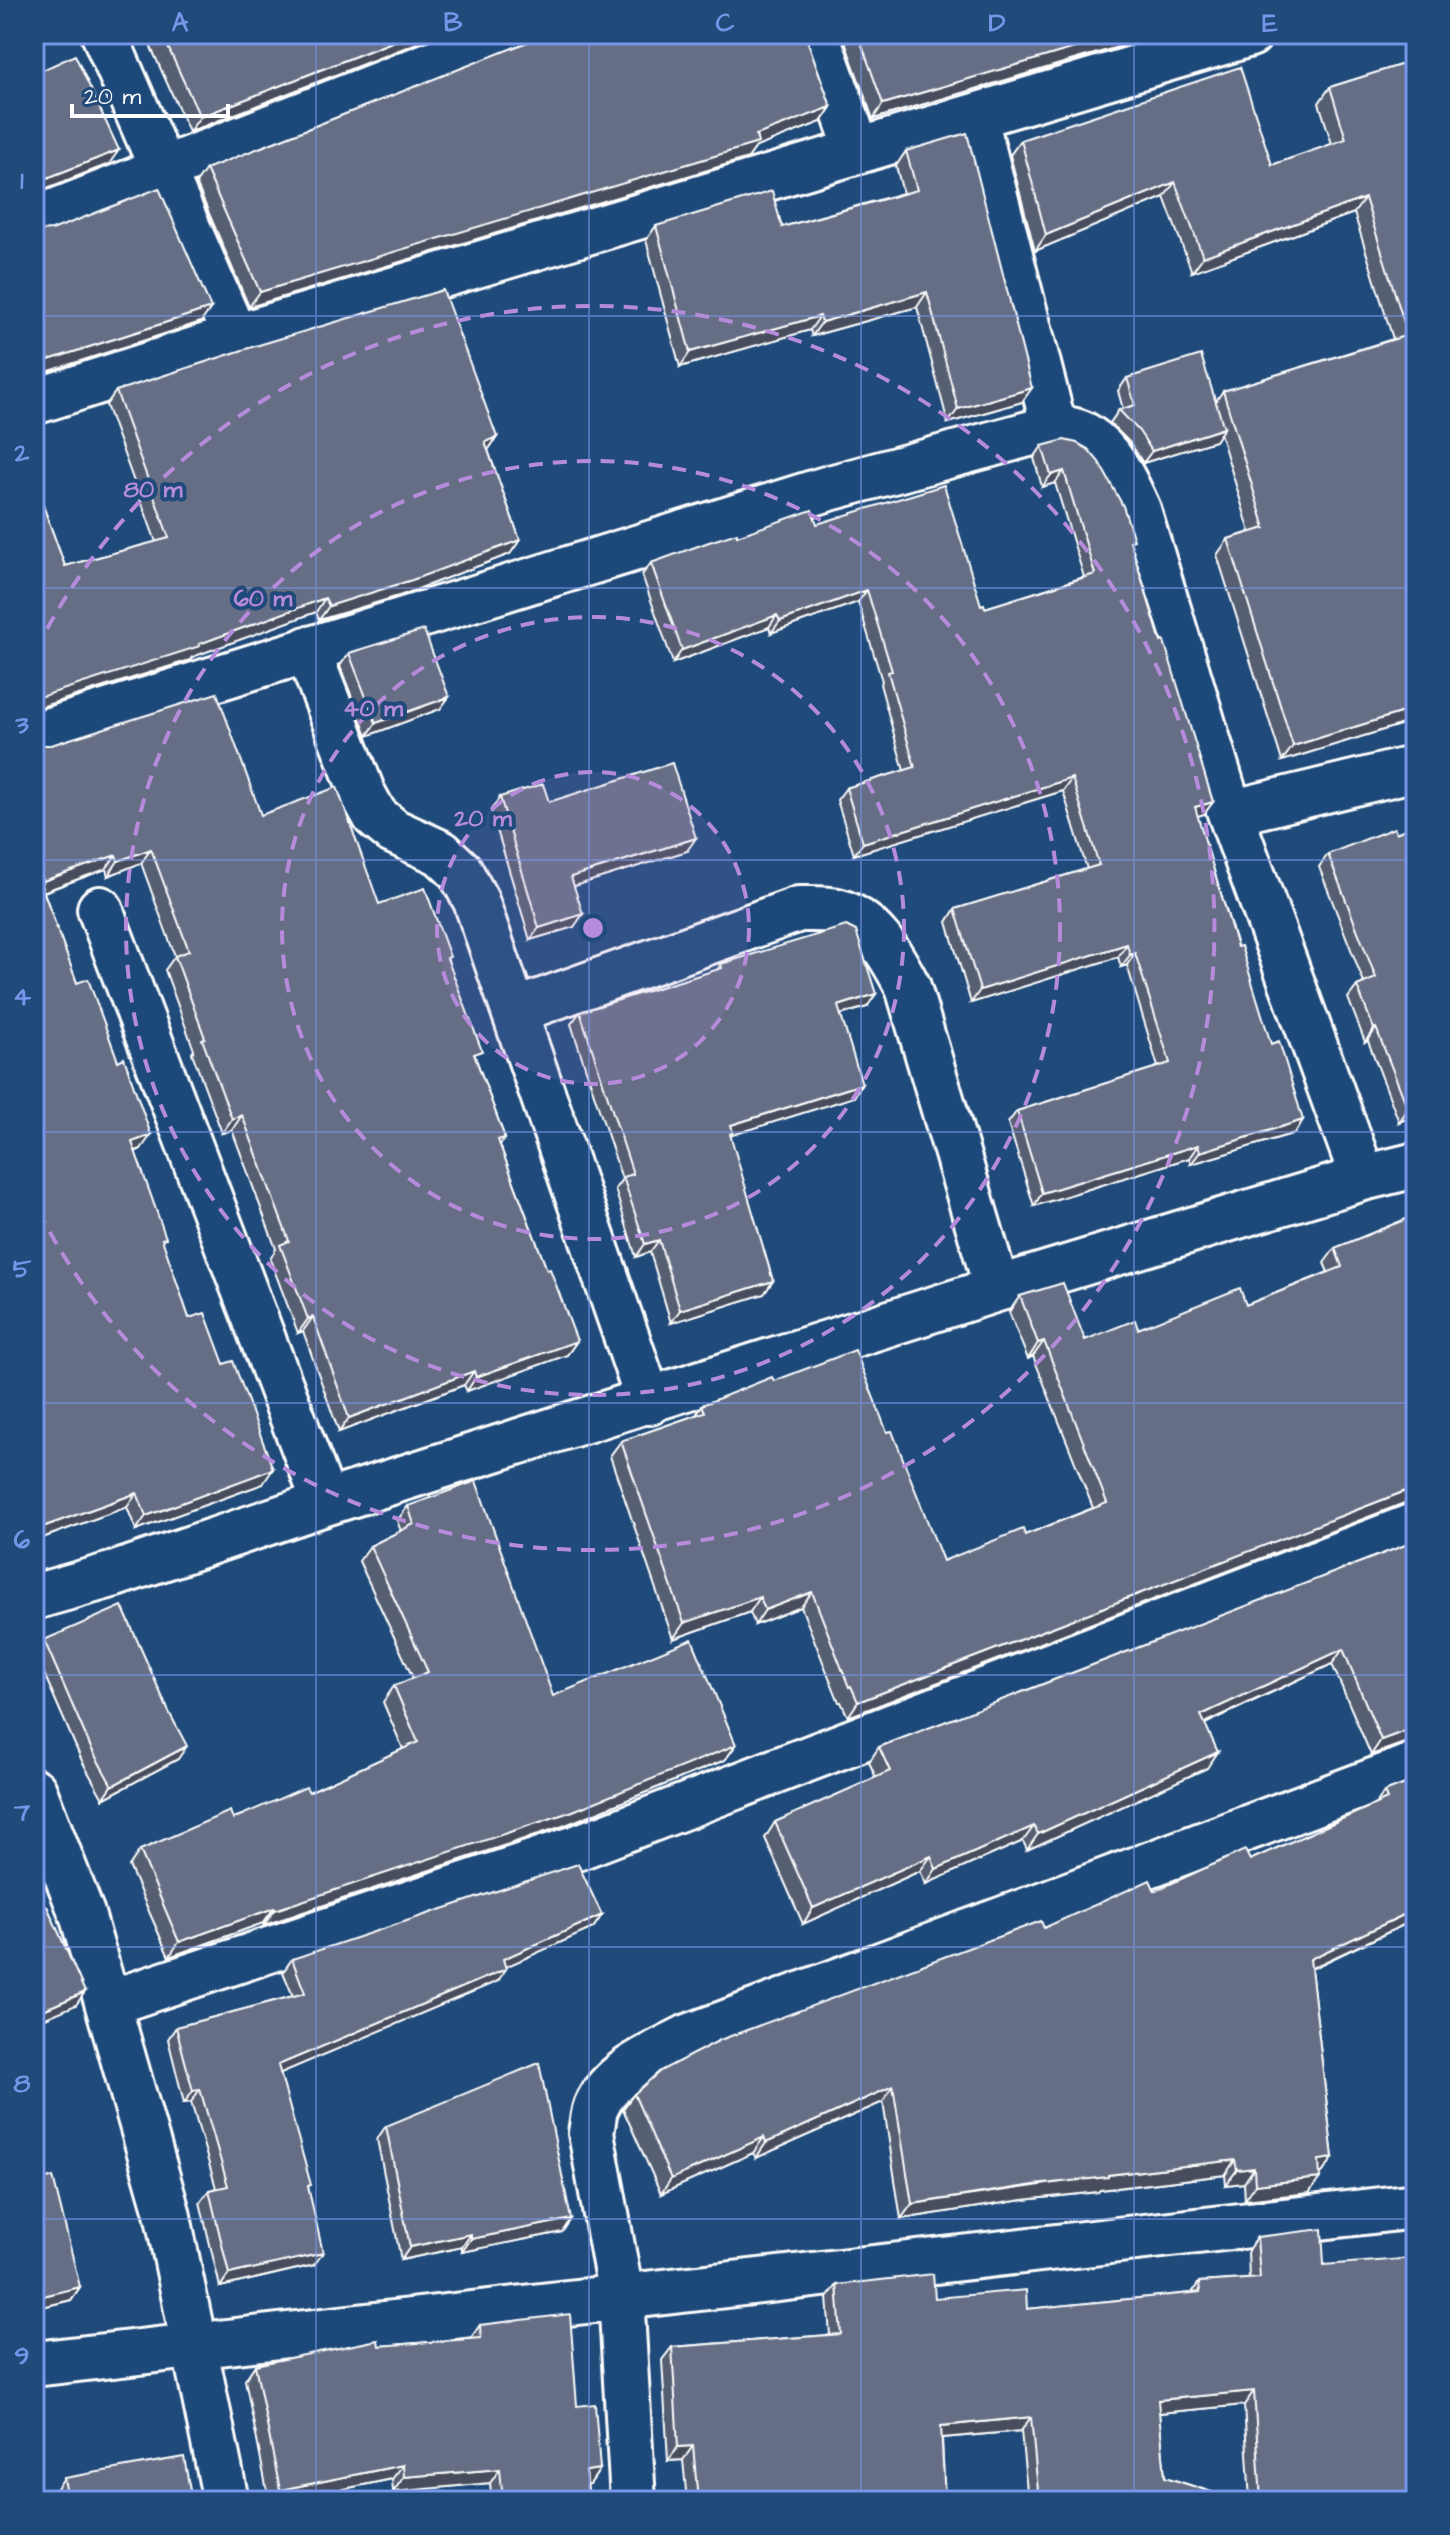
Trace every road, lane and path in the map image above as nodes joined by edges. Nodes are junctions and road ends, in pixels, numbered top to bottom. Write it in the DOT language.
graph roads {
  1 [pos="104,34"];
  2 [pos="508,34"];
  3 [pos="816,34"];
  4 [pos="1250,34"];
  5 [pos="975,118"];
  6 [pos="858,151"];
  7 [pos="163,168"];
  8 [pos="34,220"];
  9 [pos="235,337"];
  10 [pos="34,402"];
  11 [pos="1054,427"];
  12 [pos="307,649"];
  13 [pos="34,735"];
  14 [pos="1416,768"];
  15 [pos="1230,813"];
  16 [pos="100,909"];
  17 [pos="515,1011"];
  18 [pos="1416,1165"];
  19 [pos="1363,1178"];
  20 [pos="997,1289"];
  21 [pos="649,1402"];
  22 [pos="325,1503"];
  23 [pos="1416,1525"];
  24 [pos="34,1597"];
  25 [pos="1416,1765"];
  26 [pos="34,1791"];
  27 [pos="109,2003"];
  28 [pos="1416,2206"];
  29 [pos="621,2295"];
  30 [pos="196,2347"];
  31 [pos="34,2364"];
  32 [pos="226,2501"];
  33 [pos="633,2501"];
  1 -- 7 [label="street"];
  2 -- 7 [label="street"];
  3 -- 6 [label="street"];
  4 -- 5 [label="street"];
  5 -- 6 [label="street"];
  5 -- 11 [label="street"];
  6 -- 9 [label="street"];
  7 -- 8 [label="street"];
  7 -- 9 [label="street"];
  9 -- 10 [label="street"];
  11 -- 12 [label="street"];
  11 -- 15 [label="street"];
  12 -- 13 [label="street"];
  12 -- 17 [label="street"];
  14 -- 15 [label="street"];
  15 -- 19 [label="street"];
  16 -- 22 [label="street"];
  17 -- 20 [label="street"];
  17 -- 21 [label="street"];
  18 -- 19 [label="street"];
  19 -- 20 [label="street"];
  20 -- 21 [label="street"];
  21 -- 22 [label="street"];
  22 -- 24 [label="street"];
  23 -- 27 [label="street"];
  25 -- 29 [label="street"];
  26 -- 27 [label="street"];
  27 -- 30 [label="street"];
  28 -- 29 [label="street"];
  29 -- 30 [label="street"];
  29 -- 33 [label="street"];
  30 -- 31 [label="street"];
  30 -- 32 [label="street"];
}
